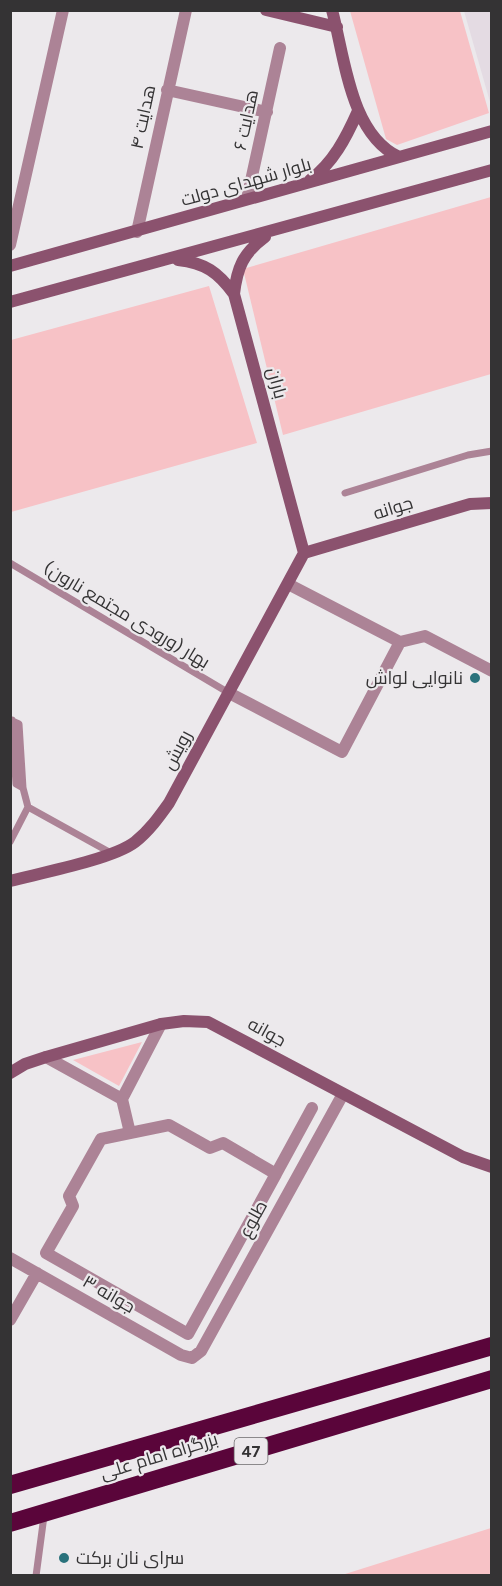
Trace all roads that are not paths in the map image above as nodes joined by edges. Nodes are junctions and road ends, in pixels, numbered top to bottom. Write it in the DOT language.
graph roads {
  1 [pos="63,10"];
  2 [pos="186,10"];
  3 [pos="266,10"];
  4 [pos="332,10"];
  5 [pos="337,27"];
  6 [pos="280,48"];
  7 [pos="167,90"];
  8 [pos="358,111"];
  9 [pos="267,112"];
  10 [pos="492,131"];
  11 [pos="399,157"];
  12 [pos="492,170"];
  13 [pos="303,185"];
  14 [pos="247,200"];
  15 [pos="137,232"];
  16 [pos="272,232"];
  17 [pos="10,246"];
  18 [pos="173,259"];
  19 [pos="12,265"];
  20 [pos="234,294"];
  21 [pos="10,302"];
  22 [pos="492,451"];
  23 [pos="345,493"];
  24 [pos="492,503"];
  25 [pos="304,553"];
  26 [pos="10,563"];
  27 [pos="288,584"];
  28 [pos="400,642"];
  29 [pos="492,671"];
  30 [pos="229,693"];
  31 [pos="11,720"];
  32 [pos="28,807"];
  33 [pos="10,842"];
  34 [pos="111,853"];
  35 [pos="10,881"];
  36 [pos="161,1024"];
  37 [pos="46,1057"];
  38 [pos="10,1073"];
  39 [pos="343,1094"];
  40 [pos="122,1099"];
  41 [pos="312,1108"];
  42 [pos="130,1133"];
  43 [pos="492,1167"];
  44 [pos="276,1174"];
  45 [pos="10,1258"];
  46 [pos="37,1273"];
  47 [pos="10,1320"];
  48 [pos="492,1346"];
  49 [pos="192,1358"];
  50 [pos="492,1379"];
  51 [pos="10,1485"];
  52 [pos="45,1512"];
  53 [pos="10,1523"];
  54 [pos="36,1575"];
  1 -- 17 [label="street"];
  2 -- 7 [label="street, هدایت ۴"];
  3 -- 5 [label="street"];
  4 -- 5 [label="street"];
  5 -- 8 [label="street"];
  6 -- 9 [label="street, هدایت ۶"];
  7 -- 9 [label="street"];
  7 -- 15 [label="street, هدایت ۴"];
  8 -- 11 [label="street"];
  8 -- 13 [label="street"];
  9 -- 14 [label="street, هدایت ۶"];
  10 -- 11 [label="street, بلوار شهدای دولت"];
  11 -- 13 [label="street, بلوار شهدای دولت"];
  12 -- 16 [label="street"];
  13 -- 14 [label="street, بلوار شهدای دولت"];
  14 -- 15 [label="street, بلوار شهدای دولت"];
  15 -- 19 [label="street, بلوار شهدای دولت"];
  16 -- 18 [label="street"];
  16 -- 20 [label="street"];
  17 -- 19 [label="street"];
  18 -- 20 [label="street, باران"];
  18 -- 21 [label="street"];
  20 -- 25 [label="street, باران"];
  22 -- 23 [label="lane"];
  24 -- 25 [label="street, جوانه"];
  25 -- 27 [label="street, رویش"];
  26 -- 30 [label="lane, بهار (ورودی مجتمع نارون)"];
  27 -- 28 [label="street"];
  27 -- 30 [label="street, رویش"];
  28 -- 29 [label="street"];
  28 -- 30 [label="street"];
  30 -- 34 [label="street, رویش"];
  31 -- 32 [label="lane"];
  32 -- 33 [label="lane"];
  32 -- 34 [label="lane"];
  34 -- 35 [label="street, رویش"];
  36 -- 37 [label="street, جوانه"];
  36 -- 39 [label="street, جوانه"];
  36 -- 40 [label="street"];
  37 -- 38 [label="street, جوانه"];
  37 -- 40 [label="street"];
  39 -- 43 [label="street, جوانه"];
  39 -- 49 [label="street, طلوع"];
  40 -- 42 [label="street"];
  41 -- 44 [label="street"];
  42 -- 44 [label="street"];
  42 -- 44 [label="street"];
  45 -- 46 [label="street, جوانه ۳"];
  46 -- 47 [label="street"];
  46 -- 49 [label="street, جوانه ۳"];
  48 -- 51 [label="highway, بزرگراه امام علی / 47"];
  50 -- 52 [label="highway, بزرگراه امام علی / 47"];
  52 -- 53 [label="highway, بزرگراه امام علی / 47"];
  52 -- 54 [label="lane"];
}
